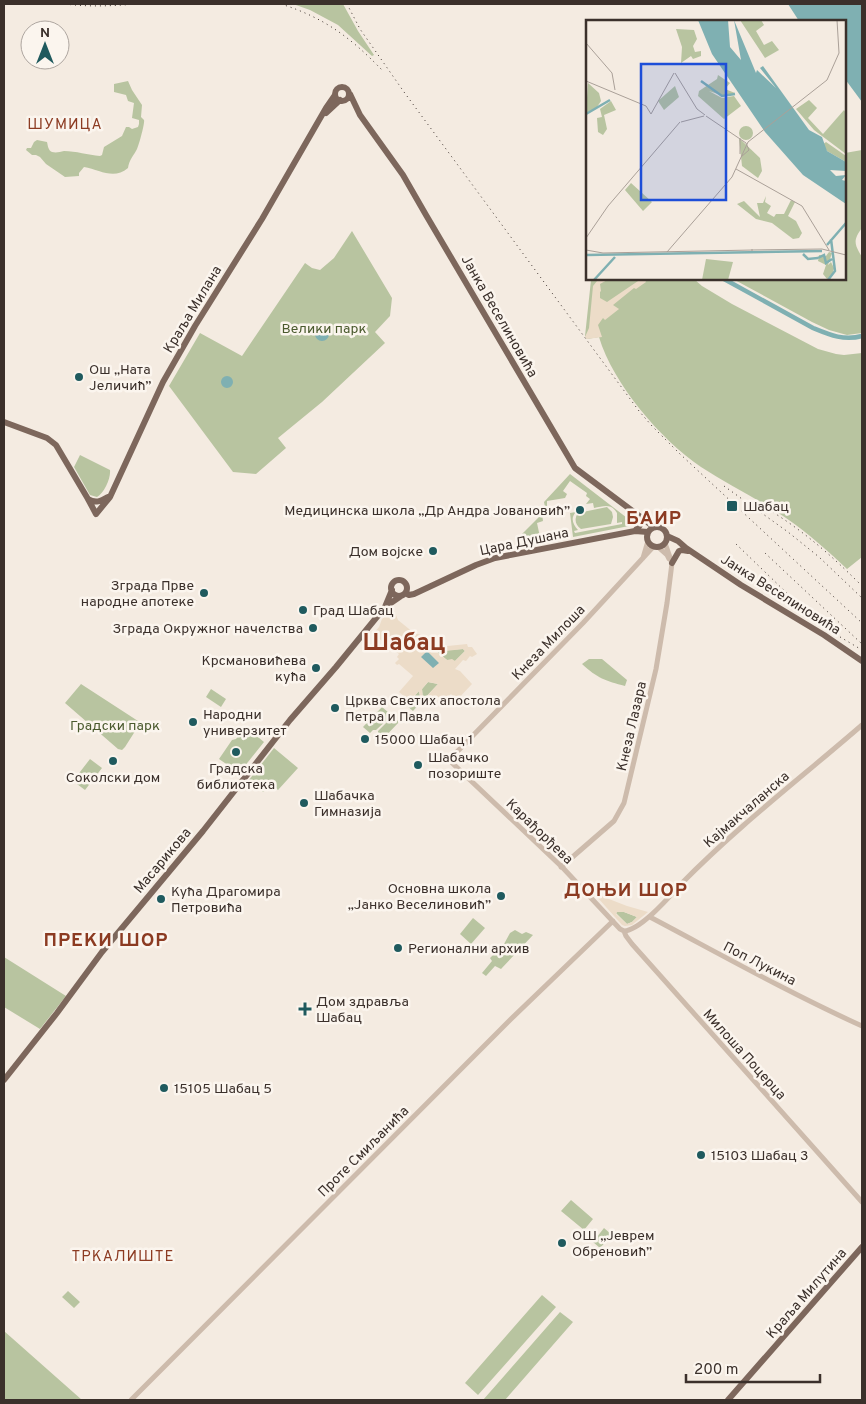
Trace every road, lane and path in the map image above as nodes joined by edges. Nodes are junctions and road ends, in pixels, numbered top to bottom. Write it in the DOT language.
graph roads {
  1 [pos="350,94"];
  2 [pos="340,98"];
  3 [pos="360,115"];
  4 [pos="4,422"];
  5 [pos="110,497"];
  6 [pos="88,499"];
  7 [pos="637,514"];
  8 [pos="632,533"];
  9 [pos="649,534"];
  10 [pos="666,540"];
  11 [pos="656,547"];
  12 [pos="689,550"];
  13 [pos="642,560"];
  14 [pos="672,563"];
  15 [pos="406,585"];
  16 [pos="428,586"];
  17 [pos="392,590"];
  18 [pos="403,595"];
  19 [pos="385,607"];
  20 [pos="342,659"];
  21 [pos="862,661"];
  22 [pos="862,725"];
  23 [pos="449,760"];
  24 [pos="561,867"];
  25 [pos="650,917"];
  26 [pos="613,921"];
  27 [pos="624,931"];
  28 [pos="862,1026"];
  29 [pos="4,1080"];
  30 [pos="862,1202"];
  31 [pos="862,1247"];
  32 [pos="131,1400"];
  33 [pos="728,1400"];
  1 -- 2 [label="main road"];
  1 -- 2 [label="main road"];
  1 -- 3 [label="main road, Јанка Веселиновића"];
  2 -- 3 [label="main road"];
  2 -- 5 [label="main road, Краља Милана"];
  3 -- 7 [label="main road, Јанка Веселиновића"];
  4 -- 6 [label="main road"];
  5 -- 6 [label="main road"];
  5 -- 6 [label="main road, Краља Милана"];
  7 -- 8 [label="main road"];
  7 -- 9 [label="main road, Јанка Веселиновића"];
  8 -- 9 [label="main road, Цара Душана"];
  8 -- 16 [label="main road, Цара Душана"];
  9 -- 10 [label="main road"];
  9 -- 11 [label="main road"];
  9 -- 13 [label="street, Кнеза Милоша"];
  10 -- 11 [label="main road"];
  10 -- 12 [label="main road, Јанка Веселиновића"];
  10 -- 14 [label="street, Кнеза Лазара"];
  11 -- 13 [label="street, Кнеза Милоша"];
  11 -- 14 [label="street"];
  12 -- 14 [label="main road"];
  12 -- 21 [label="main road, Јанка Веселиновића"];
  13 -- 23 [label="street, Кнеза Милоша"];
  14 -- 24 [label="street, Кнеза Лазара"];
  15 -- 16 [label="main road, Цара Душана"];
  15 -- 17 [label="main road"];
  15 -- 18 [label="main road"];
  16 -- 18 [label="main road, Цара Душана"];
  17 -- 18 [label="main road"];
  17 -- 19 [label="main road, Цара Душана"];
  18 -- 19 [label="main road, Цара Душана"];
  19 -- 20 [label="main road, Цара Душана"];
  20 -- 29 [label="main road, Масарикова"];
  22 -- 25 [label="street, Кајмакчаланска"];
  23 -- 24 [label="street, Карађорђева"];
  24 -- 26 [label="street, Карађорђева"];
  25 -- 27 [label="street, Кајмакчаланска"];
  25 -- 28 [label="street, Поп Лукина"];
  26 -- 27 [label="street, Милоша Поцерца"];
  26 -- 32 [label="street, Проте Смиљанића"];
  27 -- 30 [label="street, Милоша Поцерца"];
  31 -- 33 [label="main road, Краља Милутина"];
}
